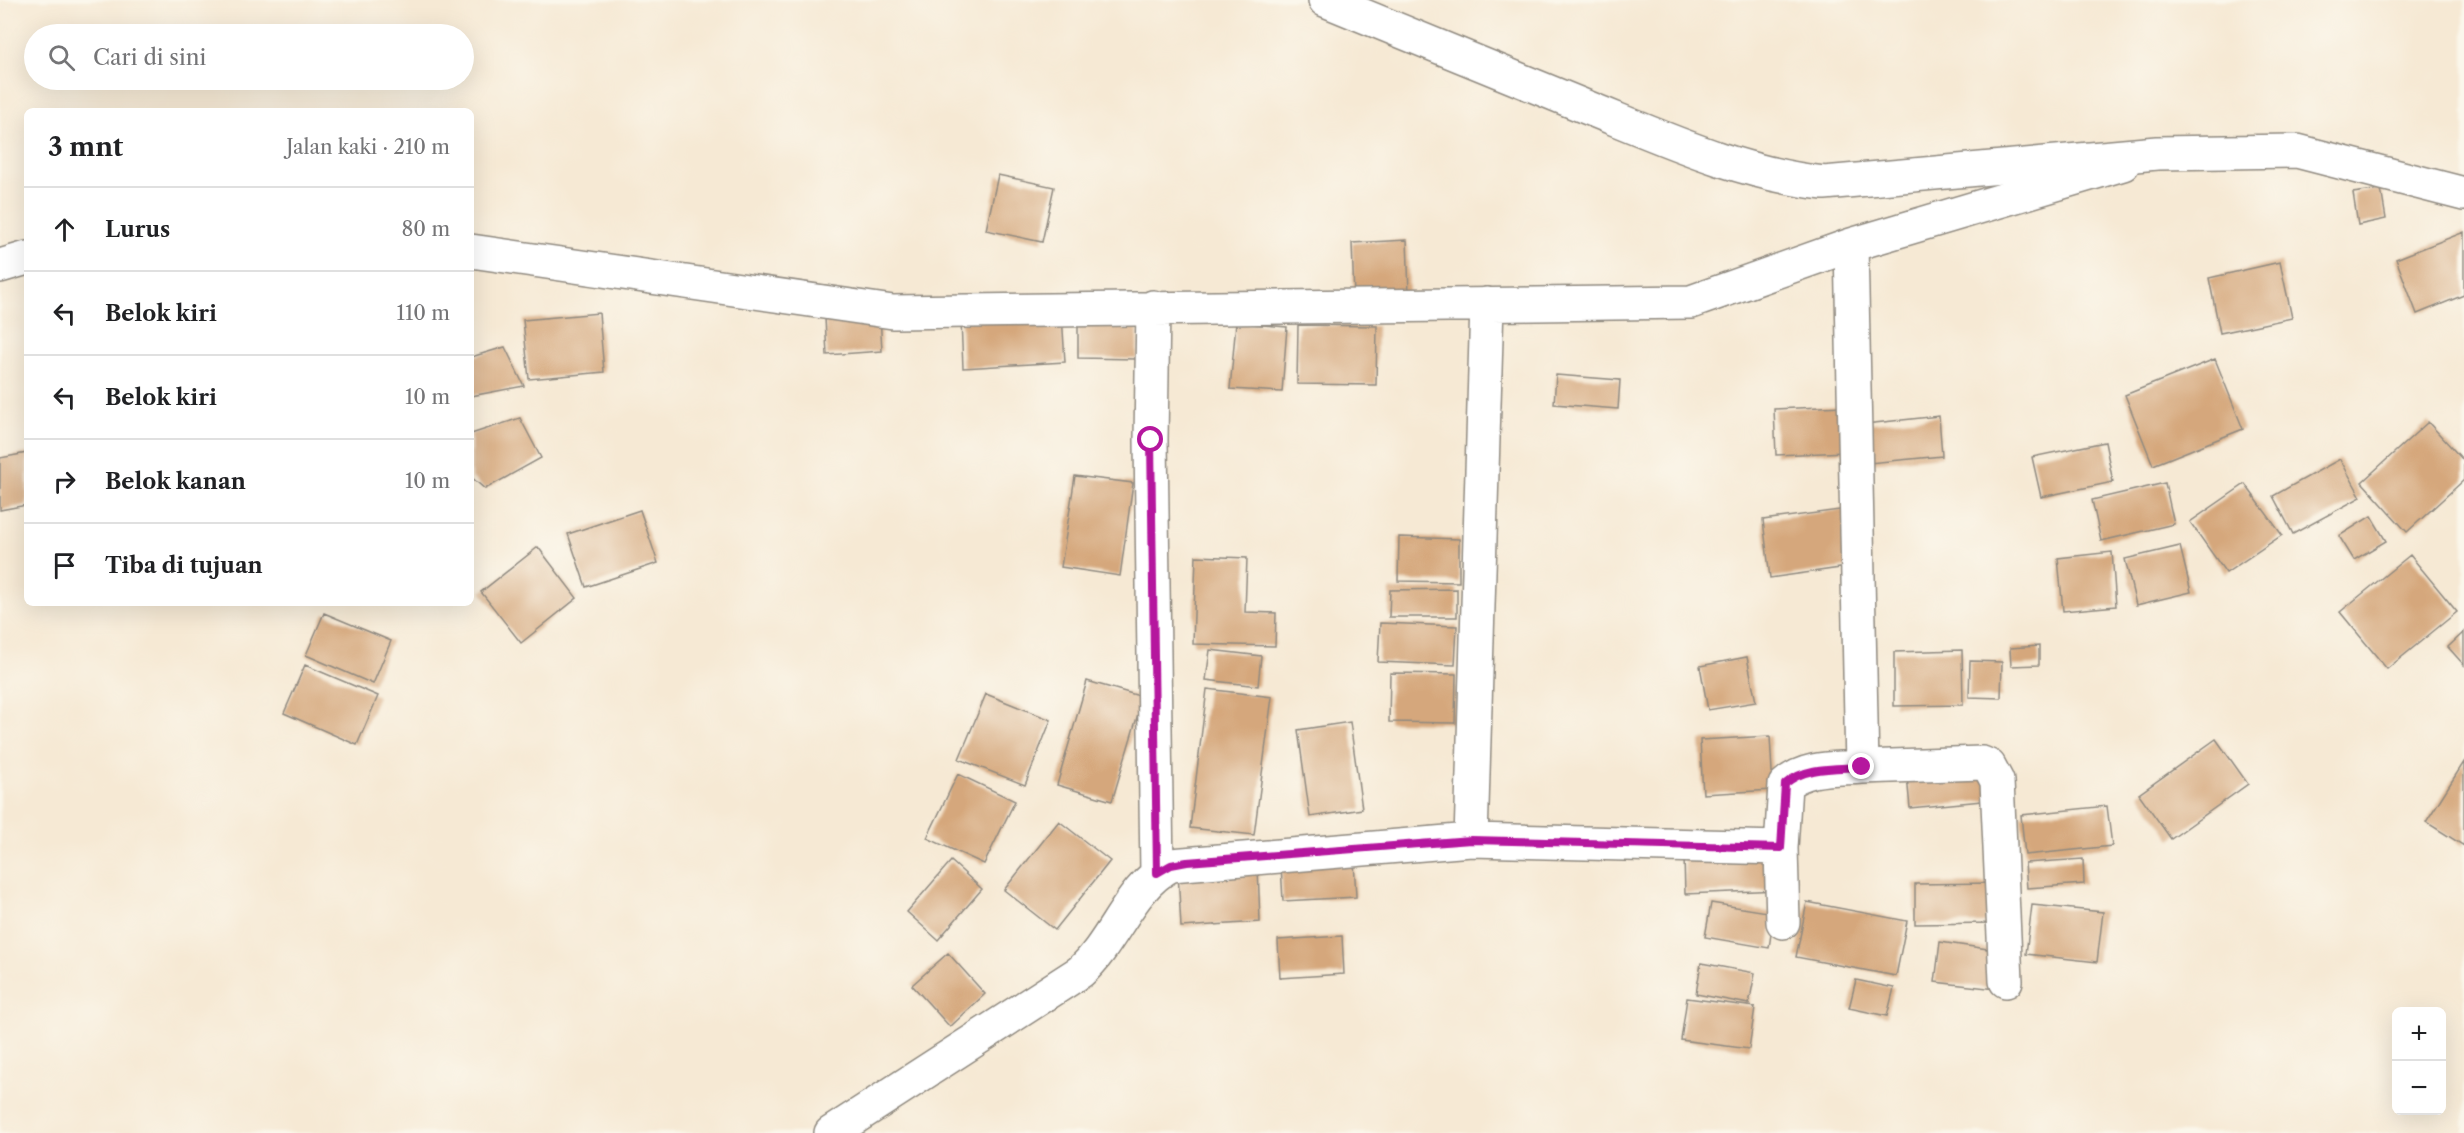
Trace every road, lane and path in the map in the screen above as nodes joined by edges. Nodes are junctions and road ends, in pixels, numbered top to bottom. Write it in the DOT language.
graph roads {
  1 [pos="1325,0"];
  2 [pos="2157,153"];
  3 [pos="2464,194"];
  4 [pos="1851,245"];
  5 [pos="474,251"];
  6 [pos="24,259"];
  7 [pos="0,266"];
  8 [pos="1487,304"];
  9 [pos="1153,307"];
  10 [pos="1862,767"];
  11 [pos="1471,840"];
  12 [pos="1781,848"];
  13 [pos="1157,873"];
  14 [pos="1783,922"];
  15 [pos="2006,981"];
  16 [pos="831,1133"];
  1 -- 2 [label="street"];
  2 -- 3 [label="street"];
  2 -- 4 [label="street"];
  4 -- 8 [label="street"];
  4 -- 10 [label="street"];
  5 -- 9 [label="street"];
  6 -- 7 [label="street"];
  8 -- 9 [label="street"];
  8 -- 11 [label="street"];
  9 -- 13 [label="street"];
  10 -- 12 [label="street"];
  10 -- 15 [label="street"];
  11 -- 12 [label="street"];
  11 -- 13 [label="street"];
  12 -- 14 [label="street"];
  13 -- 16 [label="street"];
}
